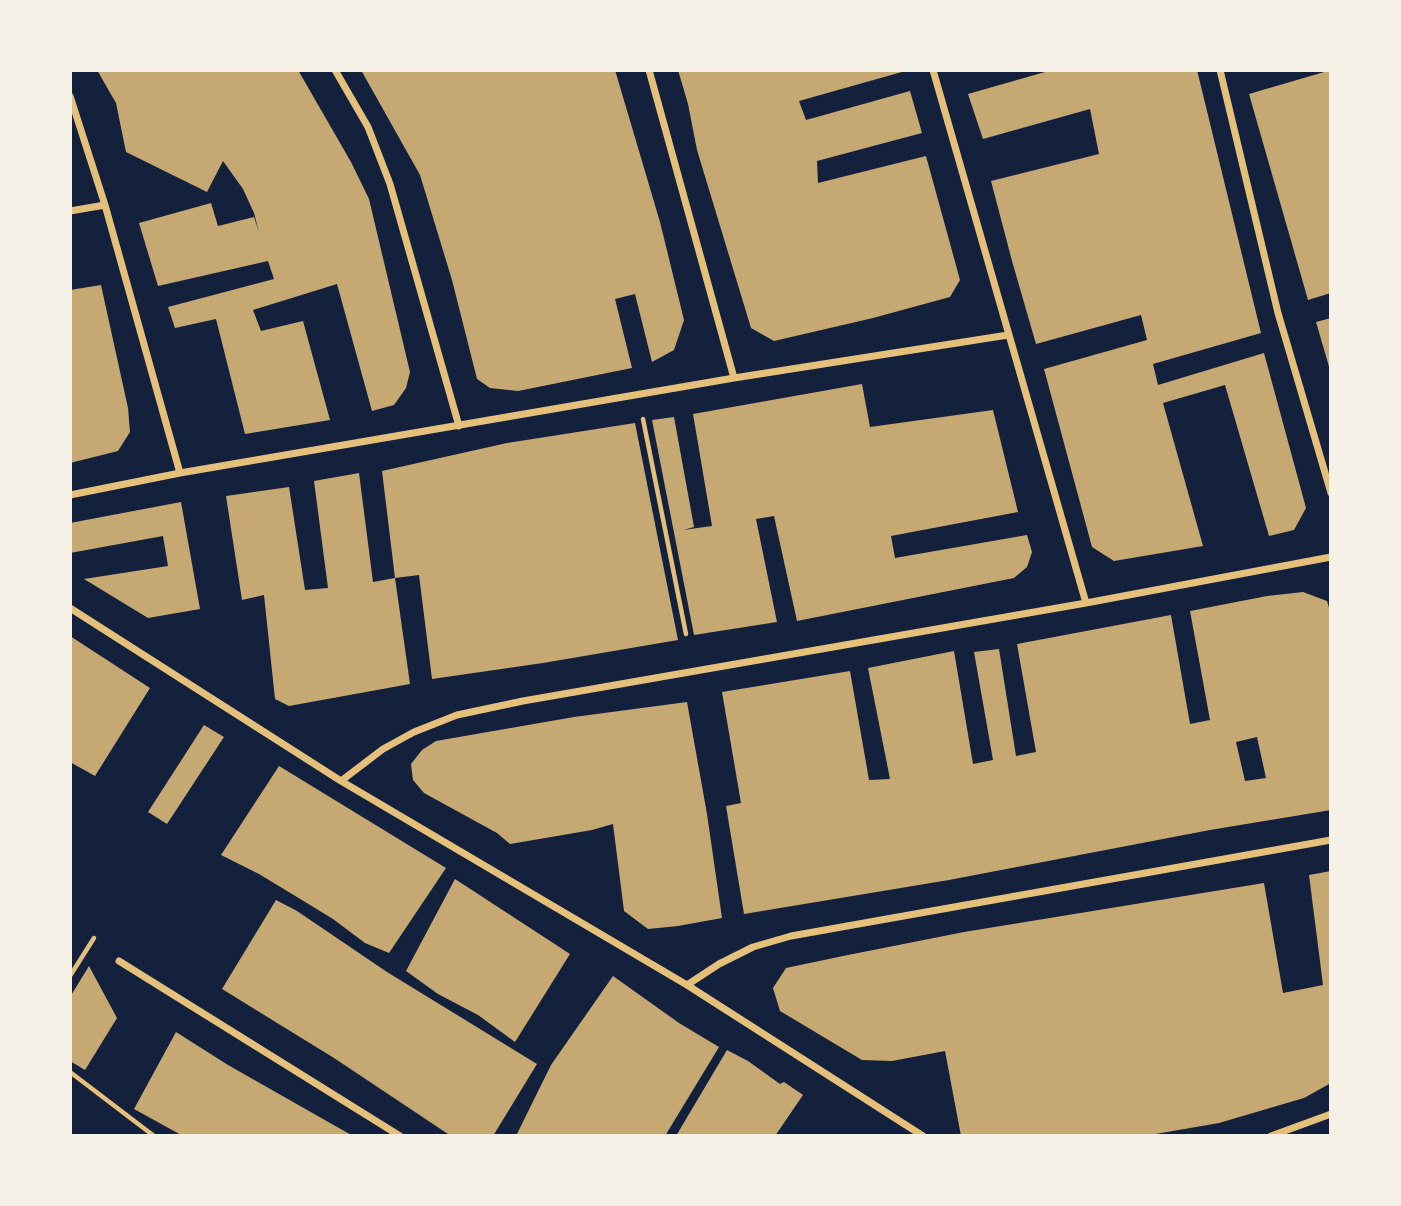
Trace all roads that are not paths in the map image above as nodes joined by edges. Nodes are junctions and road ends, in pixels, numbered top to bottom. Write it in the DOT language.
graph roads {
  1 [pos="335,70"];
  2 [pos="649,70"];
  3 [pos="933,70"];
  4 [pos="1220,70"];
  5 [pos="70,96"];
  6 [pos="105,205"];
  7 [pos="70,211"];
  8 [pos="1008,335"];
  9 [pos="734,378"];
  10 [pos="458,426"];
  11 [pos="180,473"];
  12 [pos="1331,493"];
  13 [pos="70,495"];
  14 [pos="1331,557"];
  15 [pos="1086,603"];
  16 [pos="70,608"];
  17 [pos="341,781"];
  18 [pos="1331,840"];
  19 [pos="119,961"];
  20 [pos="687,985"];
  21 [pos="1331,1114"];
  22 [pos="400,1136"];
  23 [pos="923,1136"];
  24 [pos="1271,1136"];
  1 -- 10 [label="street"];
  2 -- 9 [label="street"];
  3 -- 8 [label="street"];
  4 -- 12 [label="street"];
  5 -- 6 [label="street"];
  6 -- 7 [label="street"];
  6 -- 11 [label="street"];
  8 -- 9 [label="street"];
  8 -- 15 [label="street"];
  9 -- 10 [label="street"];
  10 -- 11 [label="street"];
  11 -- 13 [label="street"];
  14 -- 15 [label="street"];
  15 -- 17 [label="street"];
  16 -- 17 [label="street"];
  17 -- 20 [label="street"];
  18 -- 20 [label="street"];
  19 -- 22 [label="street"];
  20 -- 23 [label="street"];
  21 -- 24 [label="street"];
}
